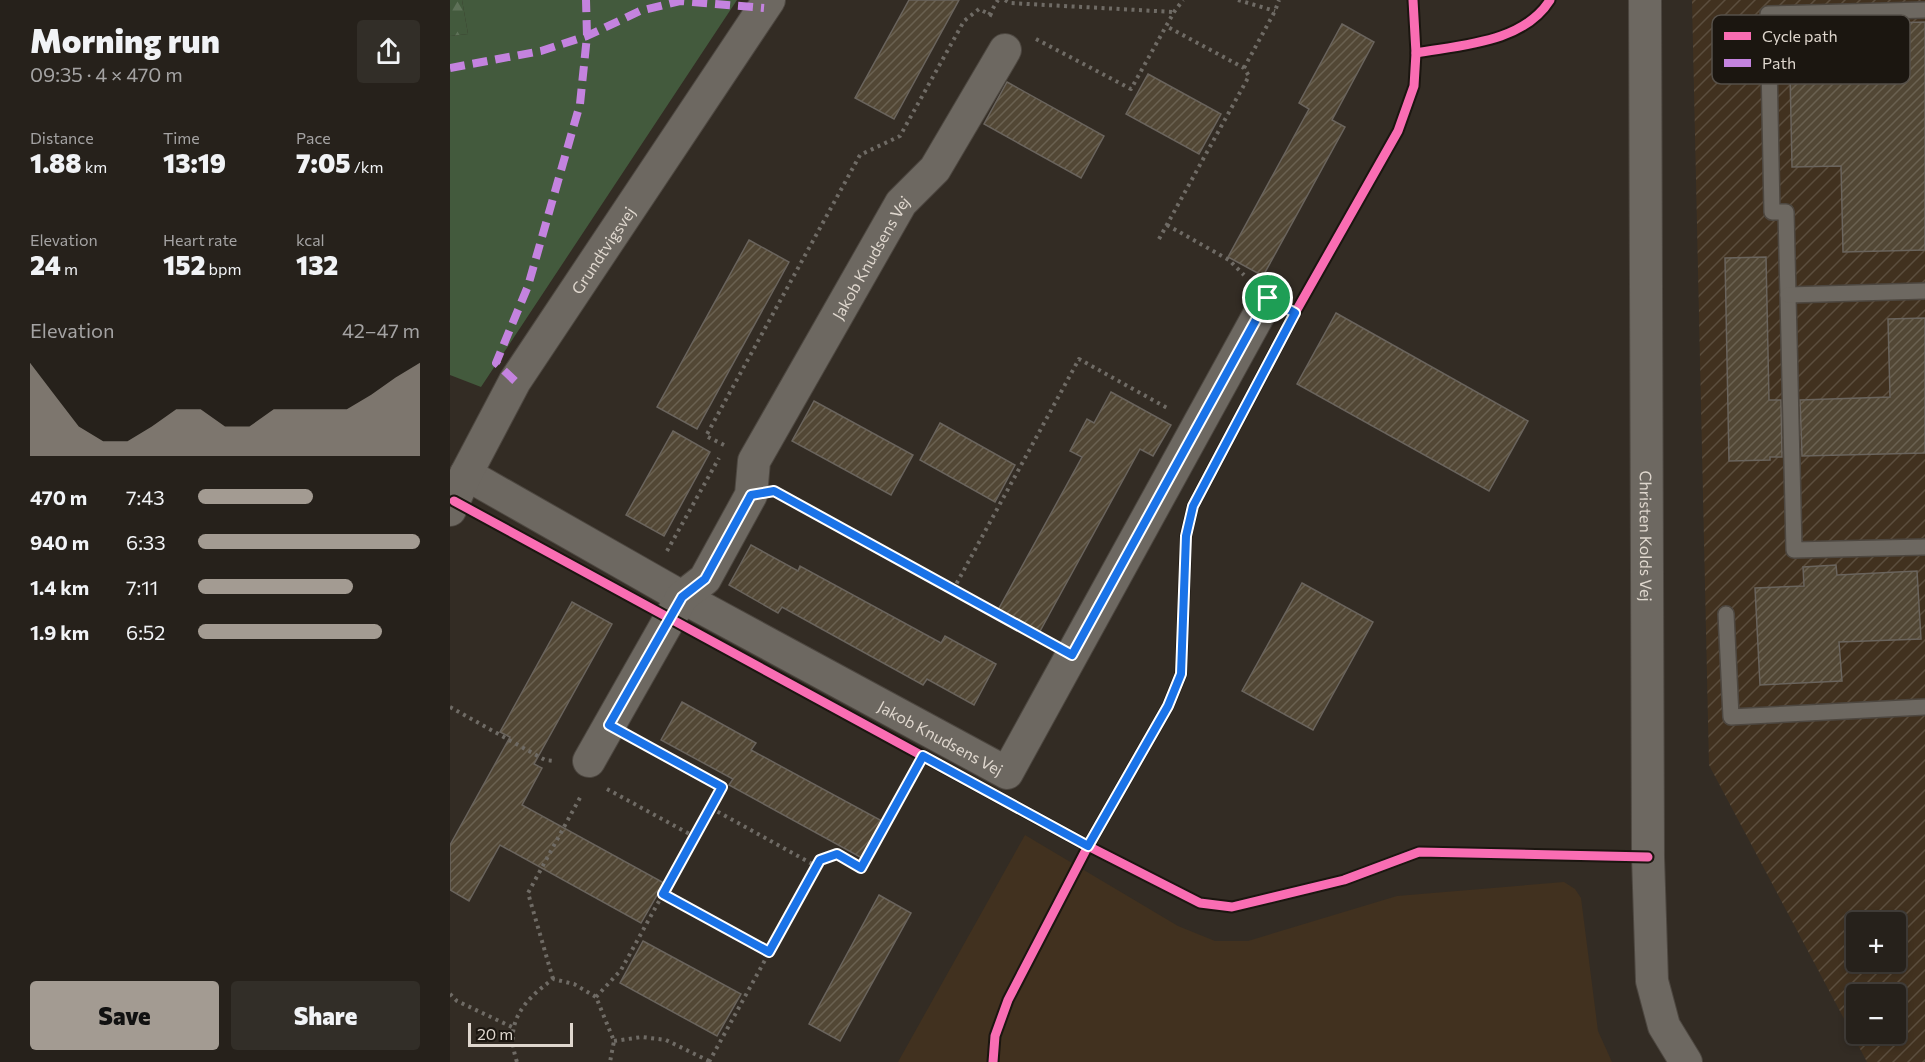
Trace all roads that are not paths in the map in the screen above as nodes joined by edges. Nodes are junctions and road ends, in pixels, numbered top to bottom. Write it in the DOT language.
graph roads {
  1 [pos="769,0"];
  2 [pos="1645,0"];
  3 [pos="1925,10"];
  4 [pos="1767,15"];
  5 [pos="1005,50"];
  6 [pos="1769,84"];
  7 [pos="1925,291"];
  8 [pos="1788,295"];
  9 [pos="1268,298"];
  10 [pos="466,474"];
  11 [pos="450,510"];
  12 [pos="1925,547"];
  13 [pos="682,597"];
  14 [pos="1726,614"];
  15 [pos="1925,707"];
  16 [pos="584,775"];
  17 [pos="1686,1062"];
  1 -- 10 [label="street, Grundtvigsvej"];
  2 -- 17 [label="street, Christen Kolds Vej"];
  3 -- 4 [label="lane"];
  5 -- 13 [label="street, Jakob Knudsens Vej"];
  6 -- 8 [label="lane"];
  7 -- 8 [label="lane"];
  8 -- 12 [label="lane"];
  9 -- 13 [label="street, Jakob Knudsens Vej"];
  10 -- 11 [label="street, Grundtvigsvej"];
  10 -- 13 [label="street, Jakob Knudsens Vej"];
  13 -- 16 [label="street, Jakob Knudsens Vej"];
  14 -- 15 [label="lane"];
}
